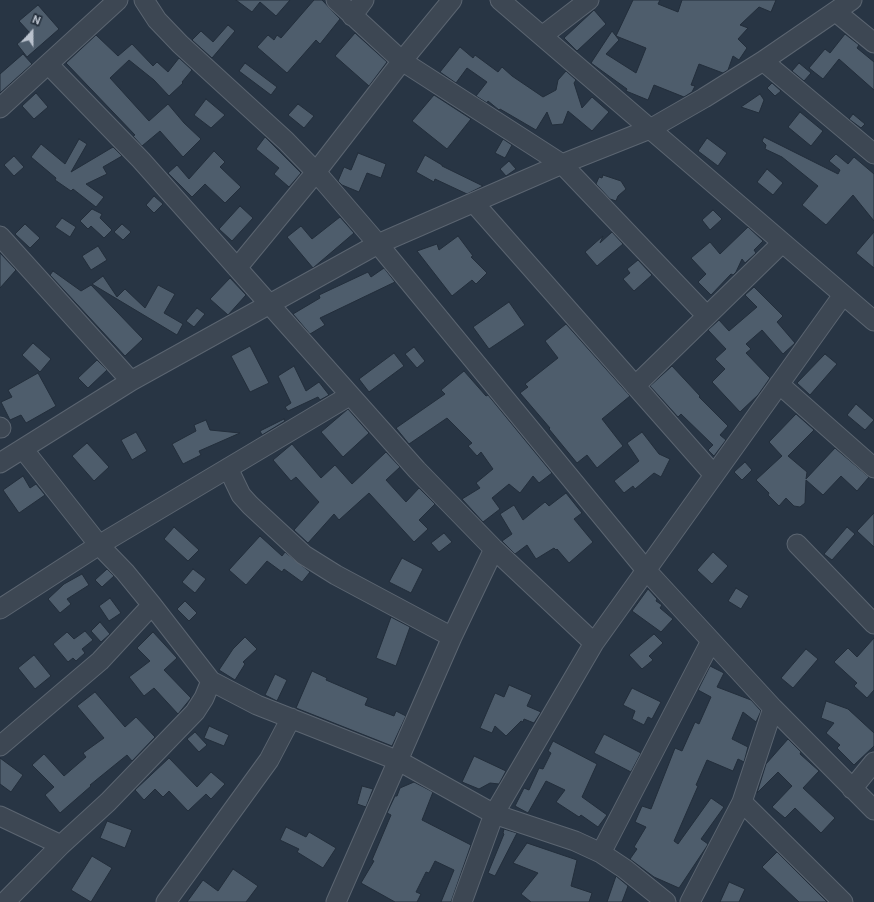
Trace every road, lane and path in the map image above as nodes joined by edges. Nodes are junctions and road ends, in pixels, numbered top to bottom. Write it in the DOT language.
graph roads {
  1 [pos="118,0"];
  2 [pos="144,0"];
  3 [pos="336,0"];
  4 [pos="364,0"];
  5 [pos="452,0"];
  6 [pos="500,0"];
  7 [pos="589,0"];
  8 [pos="852,0"];
  9 [pos="836,12"];
  10 [pos="352,16"];
  11 [pos="542,36"];
  12 [pos="874,43"];
  13 [pos="402,61"];
  14 [pos="763,61"];
  15 [pos="48,64"];
  16 [pos="0,108"];
  17 [pos="650,129"];
  18 [pos="874,154"];
  19 [pos="562,164"];
  20 [pos="316,172"];
  21 [pos="474,203"];
  22 [pos="0,236"];
  23 [pos="782,243"];
  24 [pos="378,244"];
  25 [pos="237,268"];
  26 [pos="843,295"];
  27 [pos="268,304"];
  28 [pos="706,315"];
  29 [pos="874,321"];
  30 [pos="131,381"];
  31 [pos="779,384"];
  32 [pos="635,386"];
  33 [pos="349,396"];
  34 [pos="23,449"];
  35 [pos="0,463"];
  36 [pos="228,468"];
  37 [pos="874,468"];
  38 [pos="714,475"];
  39 [pos="797,544"];
  40 [pos="99,545"];
  41 [pos="494,549"];
  42 [pos="646,570"];
  43 [pos="152,605"];
  44 [pos="0,609"];
  45 [pos="874,624"];
  46 [pos="452,637"];
  47 [pos="711,641"];
  48 [pos="594,643"];
  49 [pos="211,681"];
  50 [pos="774,708"];
  51 [pos="291,718"];
  52 [pos="0,746"];
  53 [pos="399,761"];
  54 [pos="874,762"];
  55 [pos="852,789"];
  56 [pos="742,802"];
  57 [pos="874,810"];
  58 [pos="494,814"];
  59 [pos="0,816"];
  60 [pos="61,846"];
  61 [pos="601,854"];
  62 [pos="467,901"];
  63 [pos="5,902"];
  64 [pos="166,902"];
  65 [pos="336,902"];
  66 [pos="666,902"];
  67 [pos="690,902"];
  68 [pos="844,902"];
  1 -- 15 [label="street"];
  2 -- 20 [label="street"];
  3 -- 10 [label="street"];
  4 -- 10 [label="street"];
  5 -- 13 [label="street"];
  6 -- 11 [label="street"];
  7 -- 11 [label="street"];
  8 -- 9 [label="street"];
  9 -- 12 [label="street"];
  9 -- 14 [label="street"];
  10 -- 13 [label="street"];
  11 -- 17 [label="street"];
  13 -- 19 [label="street"];
  13 -- 20 [label="street"];
  14 -- 17 [label="street"];
  14 -- 18 [label="street"];
  15 -- 16 [label="street"];
  15 -- 25 [label="street"];
  17 -- 19 [label="street"];
  17 -- 23 [label="street"];
  19 -- 21 [label="street"];
  19 -- 28 [label="street"];
  20 -- 24 [label="street"];
  20 -- 25 [label="street"];
  21 -- 24 [label="street"];
  21 -- 32 [label="street"];
  22 -- 30 [label="street"];
  23 -- 26 [label="street"];
  23 -- 28 [label="street"];
  24 -- 27 [label="street"];
  24 -- 42 [label="street"];
  25 -- 27 [label="street"];
  26 -- 29 [label="street"];
  26 -- 31 [label="street"];
  27 -- 30 [label="street"];
  27 -- 33 [label="street"];
  28 -- 32 [label="street"];
  30 -- 34 [label="street"];
  31 -- 37 [label="street"];
  31 -- 38 [label="street"];
  32 -- 38 [label="street"];
  33 -- 36 [label="street"];
  33 -- 41 [label="street"];
  34 -- 35 [label="street"];
  34 -- 40 [label="street"];
  36 -- 40 [label="street"];
  36 -- 46 [label="street"];
  38 -- 42 [label="street"];
  39 -- 45 [label="street"];
  40 -- 43 [label="street"];
  40 -- 44 [label="street"];
  41 -- 46 [label="street"];
  41 -- 48 [label="street"];
  42 -- 47 [label="street"];
  42 -- 48 [label="street"];
  43 -- 49 [label="street"];
  43 -- 52 [label="street"];
  46 -- 53 [label="street"];
  47 -- 50 [label="street"];
  47 -- 61 [label="street"];
  48 -- 58 [label="street"];
  49 -- 51 [label="street"];
  49 -- 60 [label="street"];
  50 -- 55 [label="street"];
  50 -- 56 [label="street"];
  51 -- 53 [label="street"];
  51 -- 64 [label="street"];
  53 -- 58 [label="street"];
  53 -- 65 [label="street"];
  54 -- 55 [label="street"];
  55 -- 57 [label="street"];
  56 -- 67 [label="street"];
  56 -- 68 [label="street"];
  58 -- 61 [label="street"];
  58 -- 62 [label="street"];
  59 -- 60 [label="street"];
  60 -- 63 [label="street"];
  61 -- 66 [label="street"];
}
